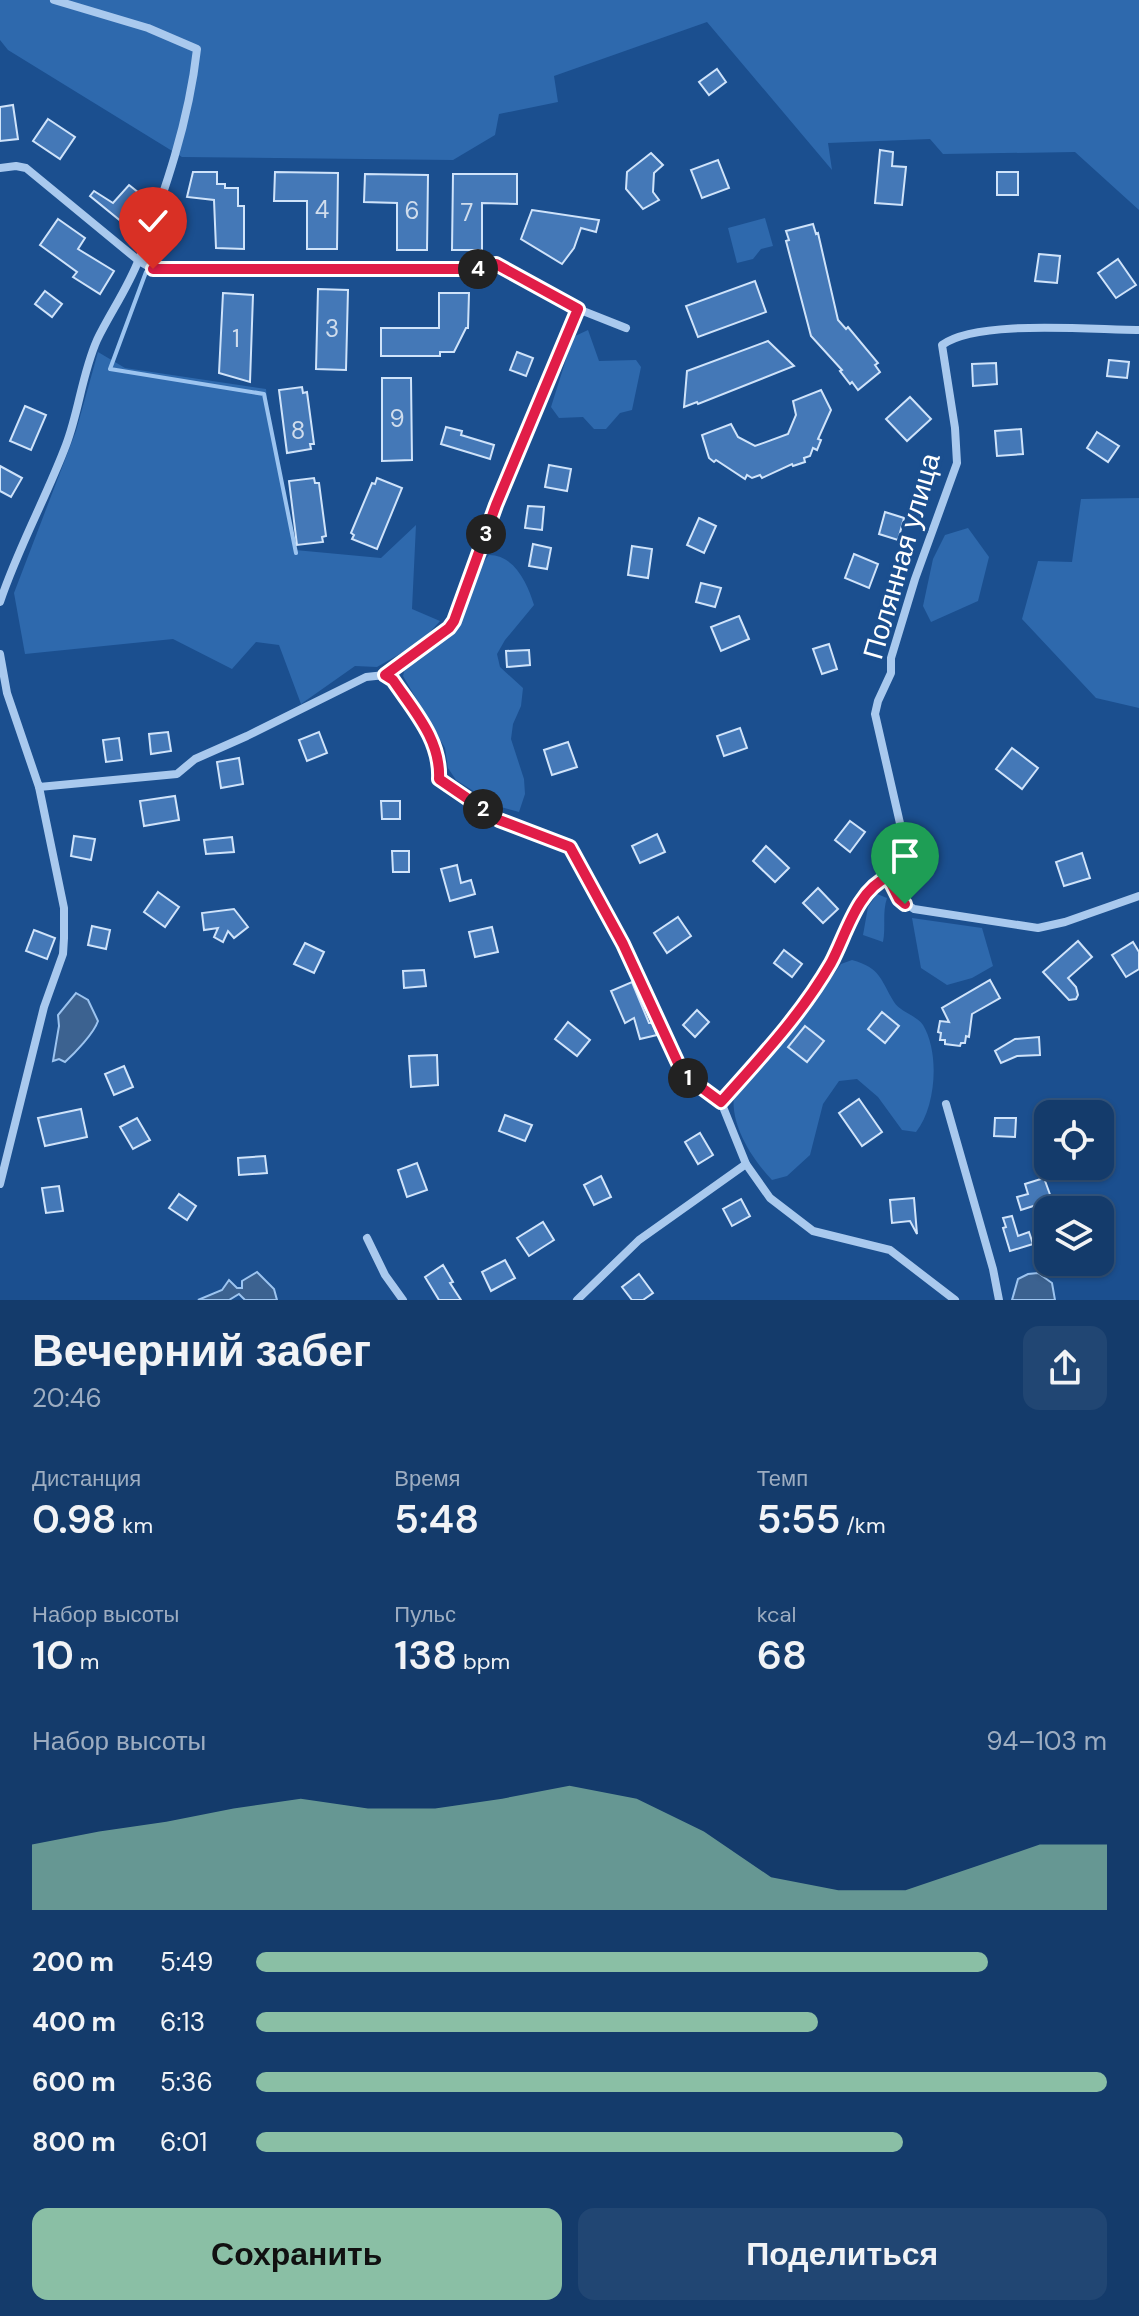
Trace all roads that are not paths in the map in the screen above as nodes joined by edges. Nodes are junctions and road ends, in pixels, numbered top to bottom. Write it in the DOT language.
graph roads {
  1 [pos="54,0"];
  2 [pos="0,168"];
  3 [pos="139,261"];
  4 [pos="578,309"];
  5 [pos="626,328"];
  6 [pos="1139,330"];
  7 [pos="0,602"];
  8 [pos="0,654"];
  9 [pos="385,675"];
  10 [pos="39,787"];
  11 [pos="888,877"];
  12 [pos="1139,896"];
  13 [pos="721,1102"];
  14 [pos="946,1104"];
  15 [pos="746,1164"];
  16 [pos="0,1184"];
  17 [pos="367,1238"];
  18 [pos="403,1300"];
  19 [pos="577,1300"];
  20 [pos="955,1300"];
  21 [pos="999,1300"];
  1 -- 3 [label="street"];
  2 -- 3 [label="street"];
  3 -- 4 [label="street"];
  3 -- 7 [label="street"];
  4 -- 5 [label="street"];
  4 -- 9 [label="street"];
  6 -- 11 [label="street, Полянная улица"];
  8 -- 10 [label="street"];
  9 -- 10 [label="street"];
  9 -- 13 [label="street"];
  10 -- 16 [label="street"];
  11 -- 12 [label="street"];
  11 -- 13 [label="street"];
  13 -- 15 [label="street"];
  14 -- 21 [label="street"];
  15 -- 19 [label="street"];
  15 -- 20 [label="street"];
  17 -- 18 [label="street"];
}
